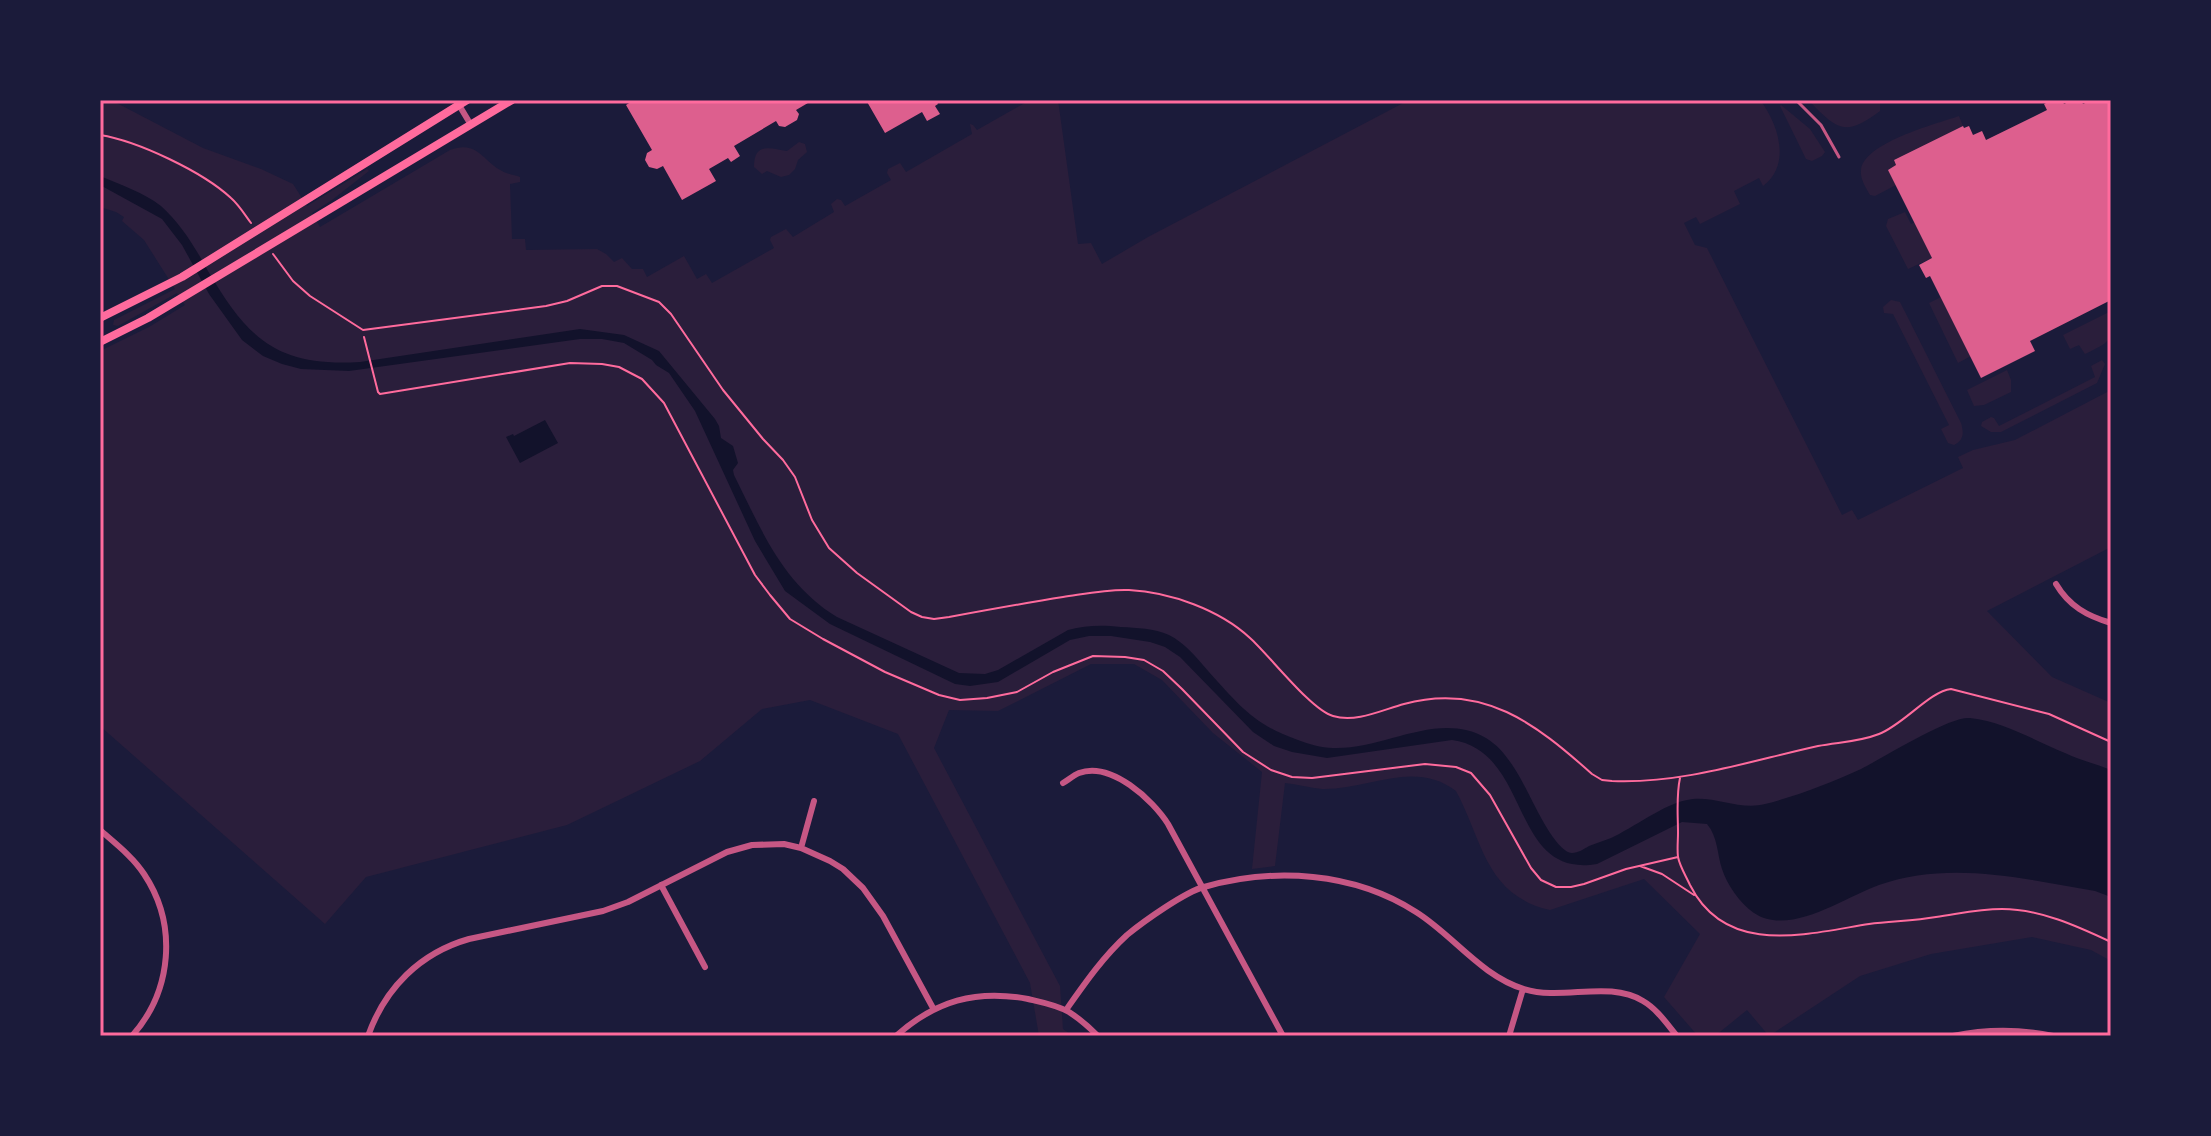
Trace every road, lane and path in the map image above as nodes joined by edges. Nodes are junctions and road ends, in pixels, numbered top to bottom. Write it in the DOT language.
graph roads {
  1 [pos="512,100"];
  2 [pos="1796,100"];
  3 [pos="461,102"];
  4 [pos="471,125"];
  5 [pos="100,135"];
  6 [pos="1839,157"];
  7 [pos="239,207"];
  8 [pos="288,275"];
  9 [pos="100,318"];
  10 [pos="364,337"];
  11 [pos="100,342"];
  12 [pos="2056,584"];
  13 [pos="2111,623"];
  14 [pos="2111,742"];
  15 [pos="1680,778"];
  16 [pos="1063,783"];
  17 [pos="814,801"];
  18 [pos="100,830"];
  19 [pos="801,848"];
  20 [pos="1678,857"];
  21 [pos="1640,866"];
  22 [pos="661,885"];
  23 [pos="1202,887"];
  24 [pos="1695,895"];
  25 [pos="2111,942"];
  26 [pos="705,967"];
  27 [pos="1523,989"];
  28 [pos="933,1008"];
  29 [pos="1066,1010"];
  30 [pos="132,1036"];
  31 [pos="368,1036"];
  32 [pos="896,1036"];
  33 [pos="1098,1036"];
  34 [pos="1283,1036"];
  35 [pos="1509,1036"];
  36 [pos="1677,1036"];
  37 [pos="1953,1036"];
  38 [pos="2053,1036"];
  1 -- 4 [label="main road"];
  2 -- 6 [label="lane"];
  3 -- 4 [label="street"];
  3 -- 9 [label="main road"];
  4 -- 11 [label="main road"];
  5 -- 7 [label="path"];
  8 -- 15 [label="path"];
  10 -- 21 [label="path"];
  12 -- 13 [label="street"];
  14 -- 15 [label="path"];
  15 -- 20 [label="path"];
  16 -- 23 [label="street"];
  17 -- 19 [label="street"];
  18 -- 30 [label="street"];
  19 -- 22 [label="street"];
  19 -- 28 [label="street"];
  20 -- 21 [label="path"];
  20 -- 24 [label="path"];
  21 -- 24 [label="path"];
  22 -- 26 [label="street"];
  22 -- 31 [label="street"];
  23 -- 27 [label="street"];
  23 -- 29 [label="street"];
  23 -- 34 [label="street"];
  24 -- 25 [label="path"];
  27 -- 35 [label="street"];
  27 -- 36 [label="street"];
  28 -- 29 [label="street"];
  28 -- 32 [label="street"];
  29 -- 33 [label="street"];
  37 -- 38 [label="street"];
}
